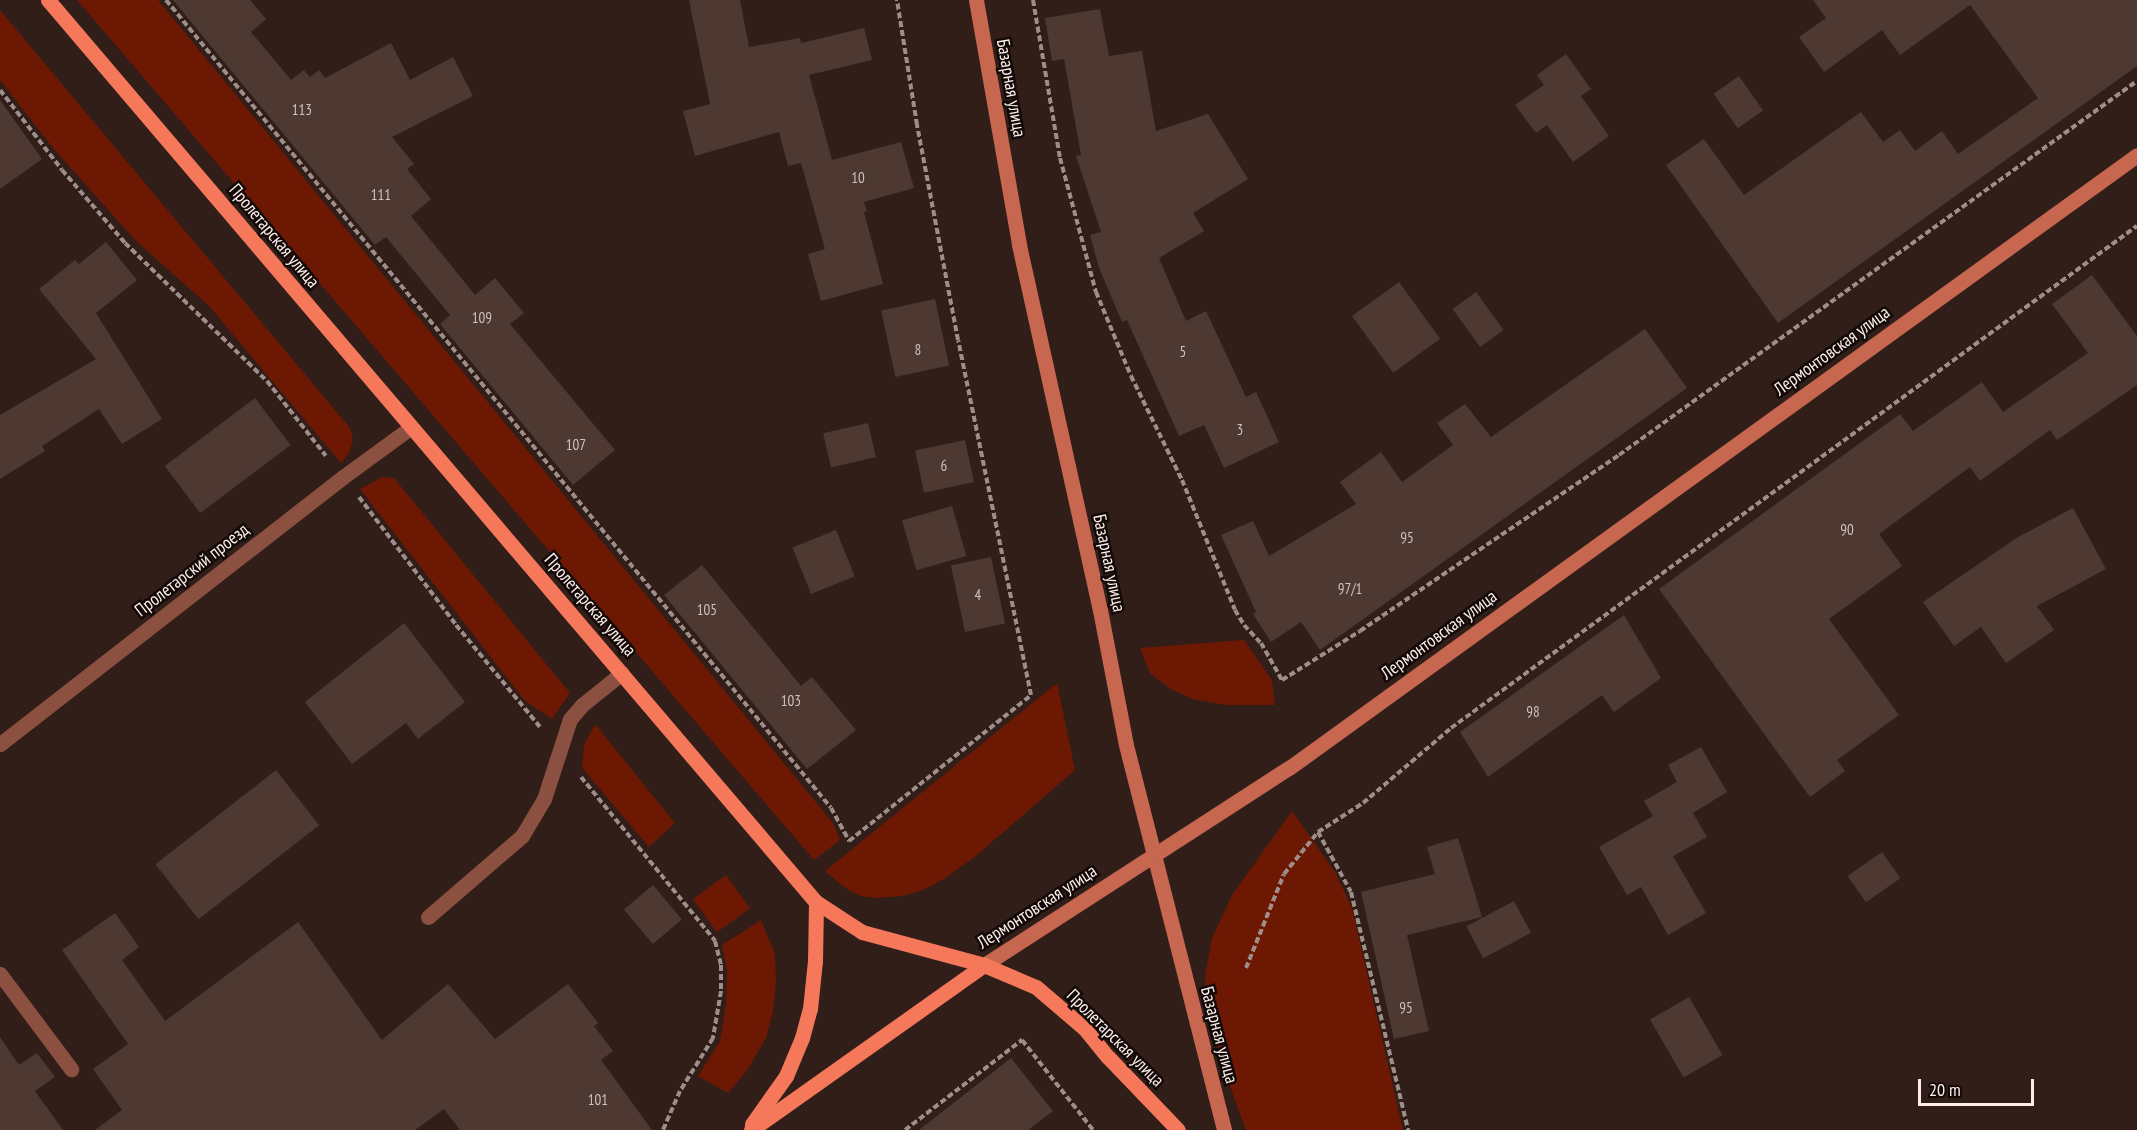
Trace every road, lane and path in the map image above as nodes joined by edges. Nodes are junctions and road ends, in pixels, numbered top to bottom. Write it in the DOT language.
graph roads {
  1 [pos="48,0"];
  2 [pos="166,0"];
  3 [pos="897,0"];
  4 [pos="976,0"];
  5 [pos="1033,0"];
  6 [pos="2137,81"];
  7 [pos="0,90"];
  8 [pos="2137,154"];
  9 [pos="2137,226"];
  10 [pos="410,428"];
  11 [pos="343,477"];
  12 [pos="622,673"];
  13 [pos="0,744"];
  14 [pos="559,750"];
  15 [pos="1318,832"];
  16 [pos="1155,853"];
  17 [pos="816,902"];
  18 [pos="428,917"];
  19 [pos="984,965"];
  20 [pos="1246,968"];
  21 [pos="0,974"];
  22 [pos="71,1069"];
  23 [pos="663,1130"];
  24 [pos="749,1130"];
  25 [pos="905,1130"];
  26 [pos="1093,1130"];
  27 [pos="1178,1130"];
  28 [pos="1224,1130"];
  29 [pos="1408,1130"];
  1 -- 10 [label="main road, Пролетарская улица"];
  2 -- 3 [label="path"];
  4 -- 16 [label="main road, Базарная улица"];
  5 -- 6 [label="path"];
  7 -- 11 [label="path"];
  8 -- 16 [label="main road, Лермонтовская улица"];
  9 -- 15 [label="path"];
  10 -- 11 [label="lane, Пролетарский проезд"];
  10 -- 12 [label="main road, Пролетарская улица"];
  11 -- 13 [label="lane, Пролетарский проезд"];
  11 -- 14 [label="path"];
  12 -- 14 [label="lane"];
  12 -- 17 [label="main road, Пролетарская улица"];
  14 -- 18 [label="lane"];
  14 -- 23 [label="path"];
  15 -- 20 [label="path"];
  15 -- 29 [label="path"];
  16 -- 19 [label="main road, Лермонтовская улица"];
  16 -- 28 [label="main road, Базарная улица"];
  17 -- 19 [label="main road, Пролетарская улица"];
  17 -- 24 [label="main road"];
  19 -- 24 [label="main road, Лермонтовская улица"];
  19 -- 27 [label="main road, Пролетарская улица"];
  21 -- 22 [label="lane"];
  25 -- 26 [label="path"];
}
